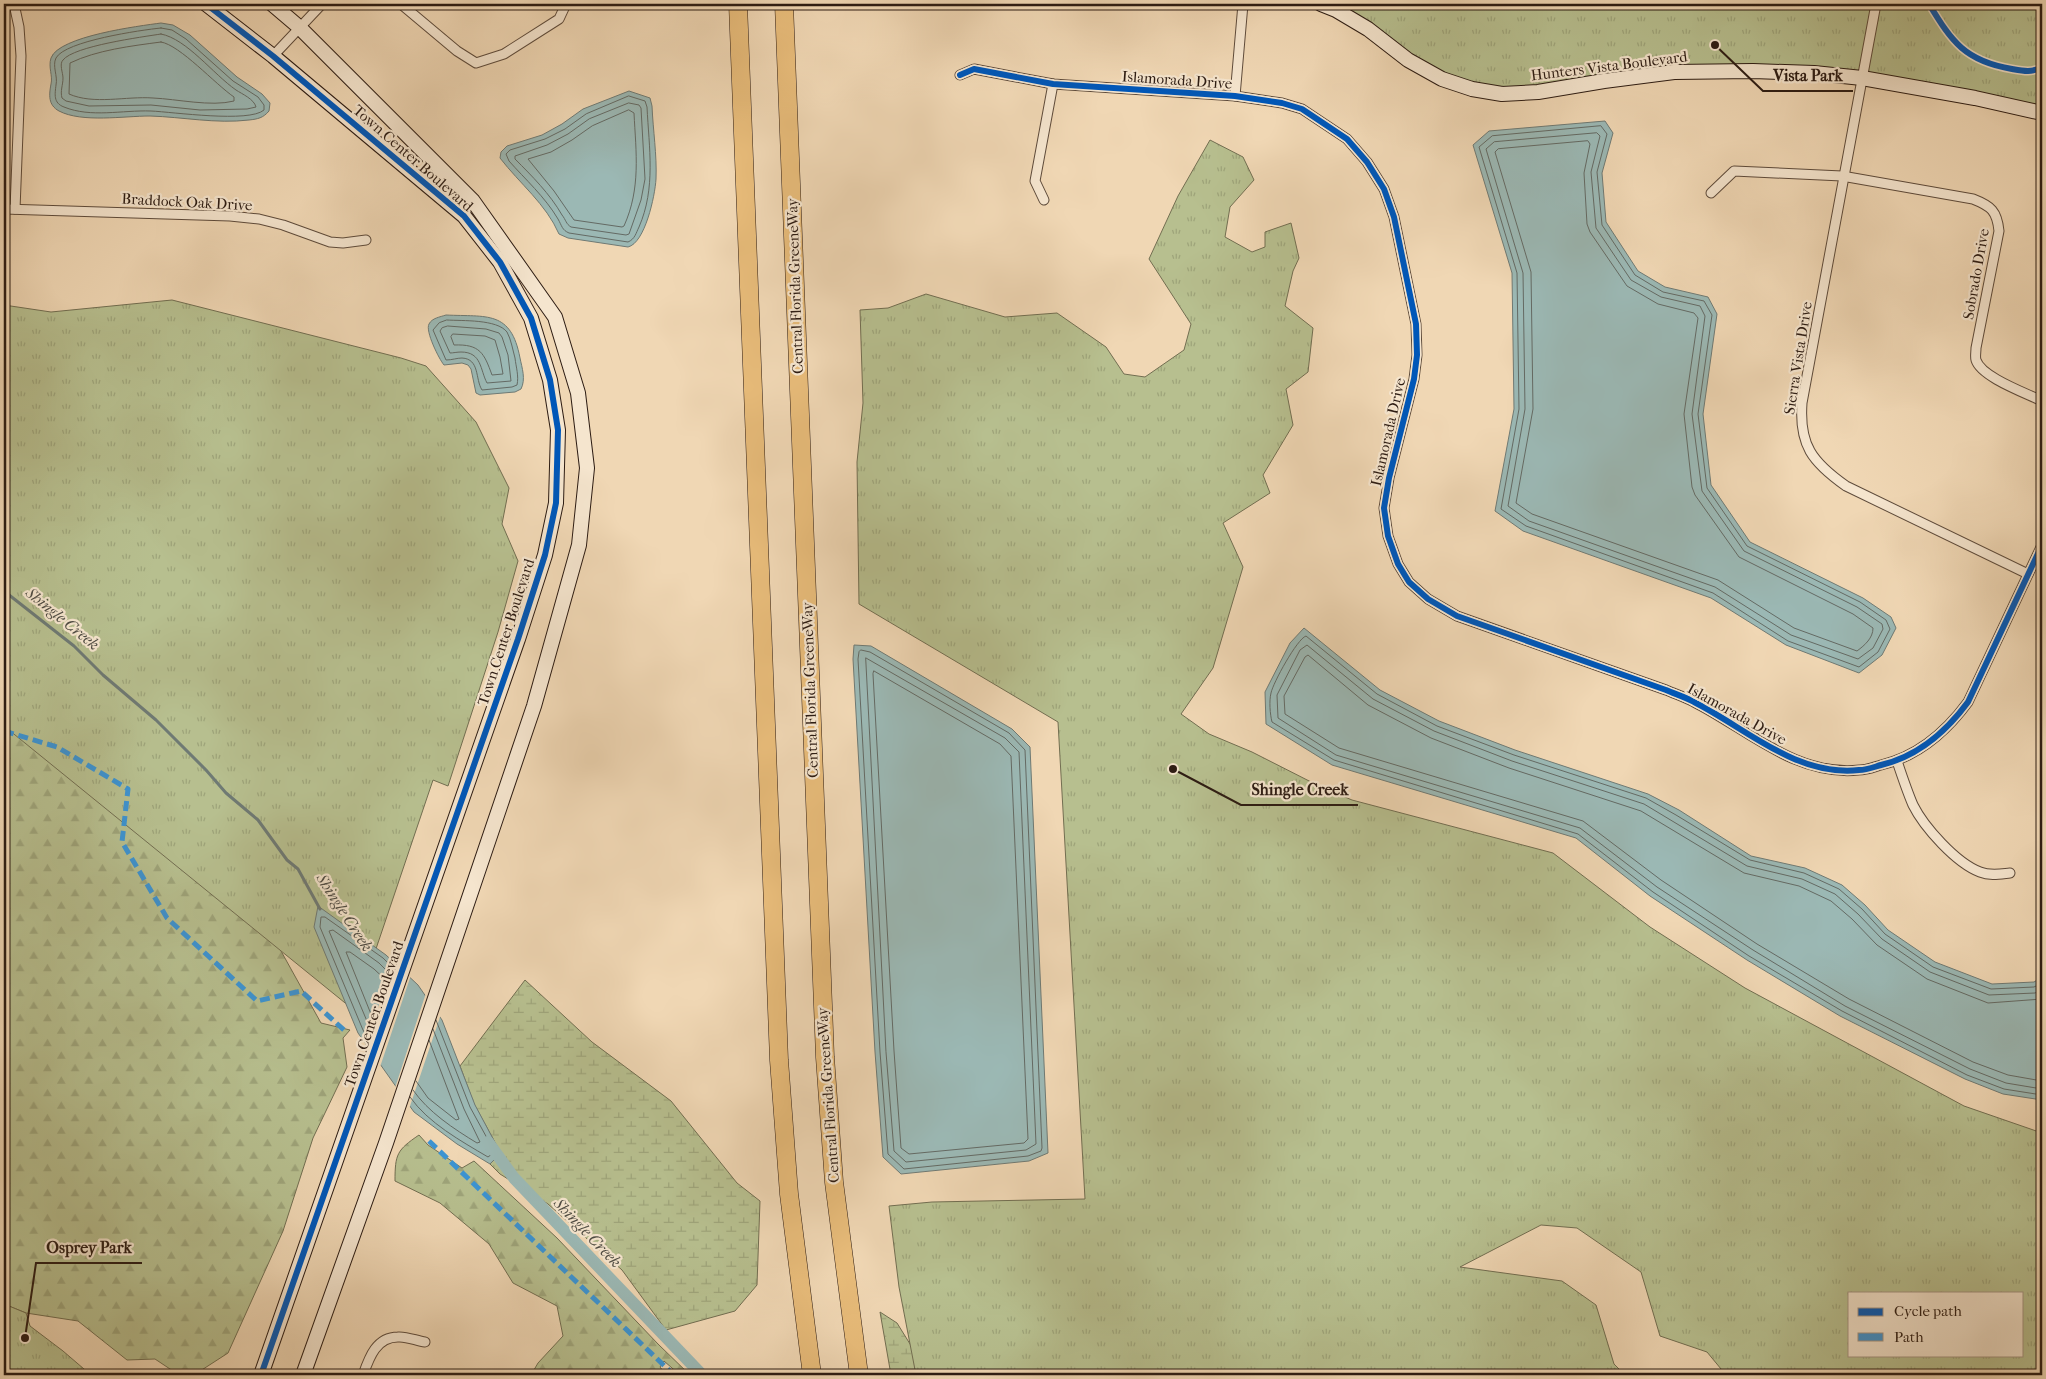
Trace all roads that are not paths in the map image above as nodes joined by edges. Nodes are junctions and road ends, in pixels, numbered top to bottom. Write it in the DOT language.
graph roads {
  1 [pos="14,4"];
  2 [pos="206,4"];
  3 [pos="272,4"];
  4 [pos="322,4"];
  5 [pos="401,4"];
  6 [pos="566,4"];
  7 [pos="738,4"];
  8 [pos="784,4"];
  9 [pos="1243,4"];
  10 [pos="1321,4"];
  11 [pos="1876,4"];
  12 [pos="299,27"];
  13 [pos="273,56"];
  14 [pos="960,75"];
  15 [pos="1862,78"];
  16 [pos="1053,84"];
  17 [pos="1235,96"];
  18 [pos="2042,113"];
  19 [pos="1842,176"];
  20 [pos="1711,193"];
  21 [pos="1044,200"];
  22 [pos="4,209"];
  23 [pos="15,209"];
  24 [pos="366,240"];
  25 [pos="2042,401"];
  26 [pos="2042,546"];
  27 [pos="2028,574"];
  28 [pos="1897,761"];
  29 [pos="2010,873"];
  30 [pos="425,1342"];
  31 [pos="261,1375"];
  32 [pos="303,1375"];
  33 [pos="363,1375"];
  34 [pos="812,1375"];
  35 [pos="859,1375"];
  1 -- 23 [label="street"];
  2 -- 13 [label="street, Town Center Boulevard"];
  3 -- 12 [label="street, Town Center Boulevard"];
  4 -- 12 [label="street"];
  5 -- 6 [label="street"];
  7 -- 34 [label="highway"];
  8 -- 35 [label="highway, Central Florida GreeneWay"];
  9 -- 17 [label="street"];
  10 -- 15 [label="street, Hunters Vista Boulevard"];
  11 -- 15 [label="street, Sierra Vista Drive"];
  12 -- 13 [label="street"];
  12 -- 32 [label="street, Town Center Boulevard"];
  13 -- 31 [label="street, Town Center Boulevard"];
  14 -- 16 [label="street, Islamorada Drive"];
  15 -- 18 [label="street, Hunters Vista Boulevard"];
  15 -- 19 [label="street, Sierra Vista Drive"];
  16 -- 17 [label="street, Islamorada Drive"];
  16 -- 21 [label="street"];
  17 -- 28 [label="street, Islamorada Drive"];
  19 -- 20 [label="street"];
  19 -- 25 [label="street, Sobrado Drive"];
  19 -- 27 [label="street, Sierra Vista Drive"];
  22 -- 23 [label="street, Braddock Oak Drive"];
  23 -- 24 [label="street, Braddock Oak Drive"];
  26 -- 27 [label="street, Islamorada Drive"];
  27 -- 28 [label="street, Islamorada Drive"];
  28 -- 29 [label="street"];
  30 -- 33 [label="street"];
}
